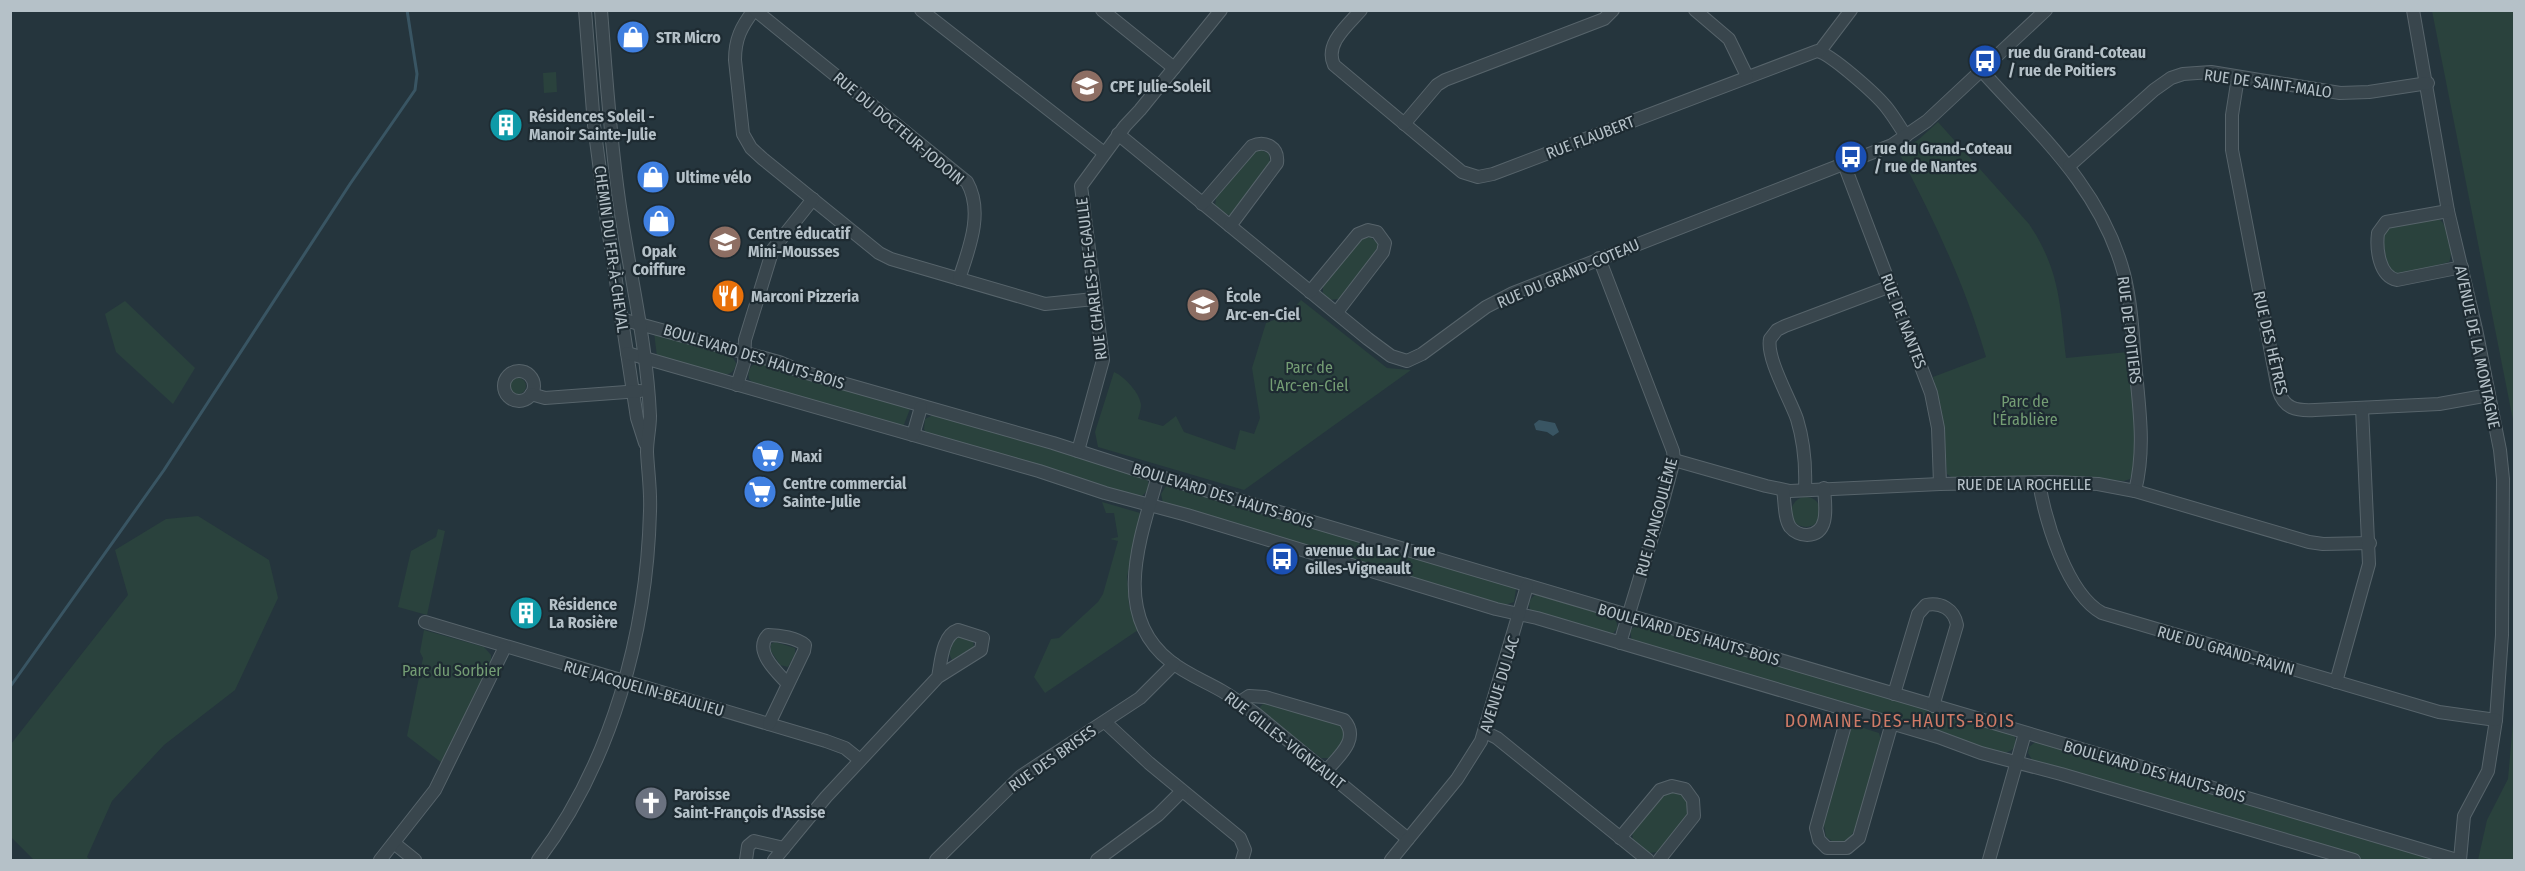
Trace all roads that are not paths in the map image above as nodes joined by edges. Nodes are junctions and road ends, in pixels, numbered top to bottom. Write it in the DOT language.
graph roads {
  1 [pos="585,10"];
  2 [pos="601,10"];
  3 [pos="754,10"];
  4 [pos="921,10"];
  5 [pos="1102,10"];
  6 [pos="1221,10"];
  7 [pos="1361,10"];
  8 [pos="1613,10"];
  9 [pos="1695,10"];
  10 [pos="1851,10"];
  11 [pos="2046,10"];
  12 [pos="2413,10"];
  13 [pos="1820,51"];
  14 [pos="1174,68"];
  15 [pos="1982,71"];
  16 [pos="1747,76"];
  17 [pos="2238,77"];
  18 [pos="2428,83"];
  19 [pos="1404,123"];
  20 [pos="1118,134"];
  21 [pos="1906,136"];
  22 [pos="1104,153"];
  23 [pos="1844,164"];
  24 [pos="2069,166"];
  25 [pos="813,199"];
  26 [pos="1202,204"];
  27 [pos="2448,211"];
  28 [pos="1230,226"];
  29 [pos="1599,258"];
  30 [pos="2462,267"];
  31 [pos="959,279"];
  32 [pos="1891,286"];
  33 [pos="1310,292"];
  34 [pos="1094,299"];
  35 [pos="1336,312"];
  36 [pos="621,318"];
  37 [pos="639,322"];
  38 [pos="744,353"];
  39 [pos="627,354"];
  40 [pos="644,358"];
  41 [pos="737,385"];
  42 [pos="647,390"];
  43 [pos="634,392"];
  44 [pos="531,394"];
  45 [pos="2489,395"];
  46 [pos="921,407"];
  47 [pos="2362,408"];
  48 [pos="913,435"];
  49 [pos="647,450"];
  50 [pos="1078,451"];
  51 [pos="1674,459"];
  52 [pos="1158,476"];
  53 [pos="2039,482"];
  54 [pos="1940,484"];
  55 [pos="1824,488"];
  56 [pos="1805,489"];
  57 [pos="1783,490"];
  58 [pos="2134,491"];
  59 [pos="1150,506"];
  60 [pos="2370,543"];
  61 [pos="1527,586"];
  62 [pos="1628,614"];
  63 [pos="1520,615"];
  64 [pos="425,622"];
  65 [pos="1620,643"];
  66 [pos="505,647"];
  67 [pos="1174,664"];
  68 [pos="938,678"];
  69 [pos="624,682"];
  70 [pos="2336,682"];
  71 [pos="788,684"];
  72 [pos="1894,694"];
  73 [pos="1240,702"];
  74 [pos="1934,706"];
  75 [pos="1849,711"];
  76 [pos="2496,720"];
  77 [pos="1105,722"];
  78 [pos="1892,723"];
  79 [pos="769,724"];
  80 [pos="1485,732"];
  81 [pos="2025,733"];
  82 [pos="860,760"];
  83 [pos="2017,763"];
  84 [pos="1326,771"];
  85 [pos="1182,791"];
  86 [pos="1620,838"];
  87 [pos="1408,839"];
  88 [pos="395,844"];
  89 [pos="784,848"];
  90 [pos="542,859"];
  91 [pos="380,861"];
  92 [pos="415,861"];
  93 [pos="746,861"];
  94 [pos="774,861"];
  95 [pos="936,861"];
  96 [pos="1097,861"];
  97 [pos="1242,861"];
  98 [pos="1391,861"];
  99 [pos="1648,861"];
  100 [pos="1659,861"];
  101 [pos="1989,861"];
  102 [pos="2354,861"];
  103 [pos="2459,861"];
  1 -- 36 [label="street, CHEMIN DU FER-À-CHEVAL"];
  2 -- 37 [label="street, CHEMIN DU FER-À-CHEVAL"];
  3 -- 25 [label="street"];
  3 -- 31 [label="street, RUE DU DOCTEUR-JODOIN"];
  4 -- 22 [label="street"];
  5 -- 14 [label="street"];
  6 -- 14 [label="street, RUE CHARLES-DE-GAULLE"];
  7 -- 19 [label="street, RUE FLAUBERT"];
  8 -- 19 [label="street"];
  9 -- 16 [label="street"];
  10 -- 13 [label="street"];
  11 -- 15 [label="street, RUE DU GRAND-COTEAU"];
  12 -- 18 [label="street, AVENUE DE LA MONTAGNE"];
  13 -- 16 [label="street, RUE FLAUBERT"];
  13 -- 21 [label="street"];
  14 -- 20 [label="street, RUE CHARLES-DE-GAULLE"];
  15 -- 21 [label="street, RUE DU GRAND-COTEAU"];
  15 -- 24 [label="street, RUE DE POITIERS"];
  16 -- 19 [label="street, RUE FLAUBERT"];
  17 -- 18 [label="street, RUE DE SAINT-MALO"];
  17 -- 24 [label="street, RUE DE SAINT-MALO"];
  17 -- 47 [label="street, RUE DES HÊTRES"];
  18 -- 27 [label="street, AVENUE DE LA MONTAGNE"];
  20 -- 22 [label="street, RUE CHARLES-DE-GAULLE"];
  20 -- 26 [label="street, RUE DU GRAND-COTEAU"];
  21 -- 23 [label="street, RUE DU GRAND-COTEAU"];
  22 -- 34 [label="street, RUE CHARLES-DE-GAULLE"];
  23 -- 29 [label="street, RUE DU GRAND-COTEAU"];
  23 -- 32 [label="street, RUE DE NANTES"];
  24 -- 58 [label="street, RUE DE POITIERS"];
  25 -- 31 [label="street"];
  25 -- 38 [label="street"];
  26 -- 28 [label="street, RUE DU GRAND-COTEAU"];
  26 -- 28 [label="street"];
  27 -- 30 [label="street, AVENUE DE LA MONTAGNE"];
  27 -- 30 [label="street"];
  28 -- 33 [label="street, RUE DU GRAND-COTEAU"];
  29 -- 35 [label="street, RUE DU GRAND-COTEAU"];
  29 -- 51 [label="street, RUE D'ANGOULÈME"];
  30 -- 45 [label="street, AVENUE DE LA MONTAGNE"];
  31 -- 34 [label="street"];
  32 -- 54 [label="street, RUE DE NANTES"];
  32 -- 56 [label="street"];
  33 -- 35 [label="street, RUE DU GRAND-COTEAU"];
  33 -- 35 [label="street"];
  34 -- 50 [label="street, RUE CHARLES-DE-GAULLE"];
  36 -- 37 [label="street, BOULEVARD DES HAUTS-BOIS"];
  36 -- 39 [label="street, CHEMIN DU FER-À-CHEVAL"];
  37 -- 38 [label="street, BOULEVARD DES HAUTS-BOIS"];
  37 -- 40 [label="street, CHEMIN DU FER-À-CHEVAL"];
  38 -- 41 [label="street"];
  38 -- 46 [label="street, BOULEVARD DES HAUTS-BOIS"];
  39 -- 40 [label="street, BOULEVARD DES HAUTS-BOIS"];
  39 -- 43 [label="street, CHEMIN DU FER-À-CHEVAL"];
  40 -- 41 [label="street, BOULEVARD DES HAUTS-BOIS"];
  40 -- 42 [label="street, CHEMIN DU FER-À-CHEVAL"];
  41 -- 48 [label="street, BOULEVARD DES HAUTS-BOIS"];
  42 -- 43 [label="street"];
  42 -- 49 [label="street, CHEMIN DU FER-À-CHEVAL"];
  43 -- 44 [label="street"];
  43 -- 49 [label="street, CHEMIN DU FER-À-CHEVAL"];
  45 -- 47 [label="street, RUE DES HÊTRES"];
  45 -- 76 [label="street, AVENUE DE LA MONTAGNE"];
  46 -- 48 [label="street"];
  46 -- 50 [label="street, BOULEVARD DES HAUTS-BOIS"];
  47 -- 60 [label="street"];
  48 -- 59 [label="street, BOULEVARD DES HAUTS-BOIS"];
  49 -- 69 [label="street, CHEMIN DU FER-À-CHEVAL"];
  50 -- 52 [label="street, BOULEVARD DES HAUTS-BOIS"];
  51 -- 57 [label="street, RUE DE LA ROCHELLE"];
  51 -- 62 [label="street, RUE D'ANGOULÈME"];
  52 -- 59 [label="street, RUE GILLES-VIGNEAULT"];
  52 -- 61 [label="street, BOULEVARD DES HAUTS-BOIS"];
  53 -- 54 [label="street, RUE DE LA ROCHELLE"];
  53 -- 58 [label="street, RUE DE LA ROCHELLE"];
  53 -- 70 [label="street, RUE DU GRAND-RAVIN"];
  54 -- 55 [label="street, RUE DE LA ROCHELLE"];
  55 -- 56 [label="street, RUE DE LA ROCHELLE"];
  55 -- 57 [label="street"];
  56 -- 57 [label="street, RUE DE LA ROCHELLE"];
  58 -- 60 [label="street, RUE DE LA ROCHELLE"];
  59 -- 63 [label="street, BOULEVARD DES HAUTS-BOIS"];
  59 -- 67 [label="street, RUE GILLES-VIGNEAULT"];
  60 -- 70 [label="street"];
  61 -- 62 [label="street, BOULEVARD DES HAUTS-BOIS"];
  61 -- 63 [label="street, AVENUE DU LAC"];
  62 -- 65 [label="street, RUE D'ANGOULÈME"];
  62 -- 72 [label="street, BOULEVARD DES HAUTS-BOIS"];
  63 -- 65 [label="street, BOULEVARD DES HAUTS-BOIS"];
  63 -- 80 [label="street, AVENUE DU LAC"];
  64 -- 66 [label="street, RUE JACQUELIN-BEAULIEU"];
  65 -- 75 [label="street, BOULEVARD DES HAUTS-BOIS"];
  66 -- 69 [label="street, RUE JACQUELIN-BEAULIEU"];
  66 -- 88 [label="street"];
  67 -- 73 [label="street, RUE GILLES-VIGNEAULT"];
  67 -- 77 [label="street, RUE DES BRISES"];
  68 -- 82 [label="street"];
  69 -- 79 [label="street, RUE JACQUELIN-BEAULIEU"];
  69 -- 90 [label="street, CHEMIN DU FER-À-CHEVAL"];
  70 -- 76 [label="street, RUE DU GRAND-RAVIN"];
  71 -- 79 [label="street"];
  72 -- 74 [label="street, BOULEVARD DES HAUTS-BOIS"];
  72 -- 74 [label="street"];
  73 -- 84 [label="street, RUE GILLES-VIGNEAULT"];
  73 -- 84 [label="street"];
  74 -- 81 [label="street, BOULEVARD DES HAUTS-BOIS"];
  75 -- 78 [label="street, BOULEVARD DES HAUTS-BOIS"];
  75 -- 78 [label="street"];
  76 -- 103 [label="street, AVENUE DE LA MONTAGNE"];
  77 -- 85 [label="street"];
  77 -- 95 [label="street, RUE DES BRISES"];
  78 -- 83 [label="street, BOULEVARD DES HAUTS-BOIS"];
  79 -- 82 [label="street, RUE JACQUELIN-BEAULIEU"];
  80 -- 86 [label="street"];
  80 -- 87 [label="street, AVENUE DU LAC"];
  81 -- 83 [label="street"];
  81 -- 103 [label="street, BOULEVARD DES HAUTS-BOIS"];
  82 -- 89 [label="street"];
  83 -- 101 [label="street"];
  83 -- 102 [label="street, BOULEVARD DES HAUTS-BOIS"];
  84 -- 87 [label="street, RUE GILLES-VIGNEAULT"];
  85 -- 96 [label="street"];
  85 -- 97 [label="street"];
  86 -- 99 [label="street"];
  86 -- 100 [label="street"];
  87 -- 98 [label="street, AVENUE DU LAC"];
  88 -- 91 [label="street"];
  88 -- 92 [label="street"];
  89 -- 93 [label="street"];
  89 -- 94 [label="street"];
}
